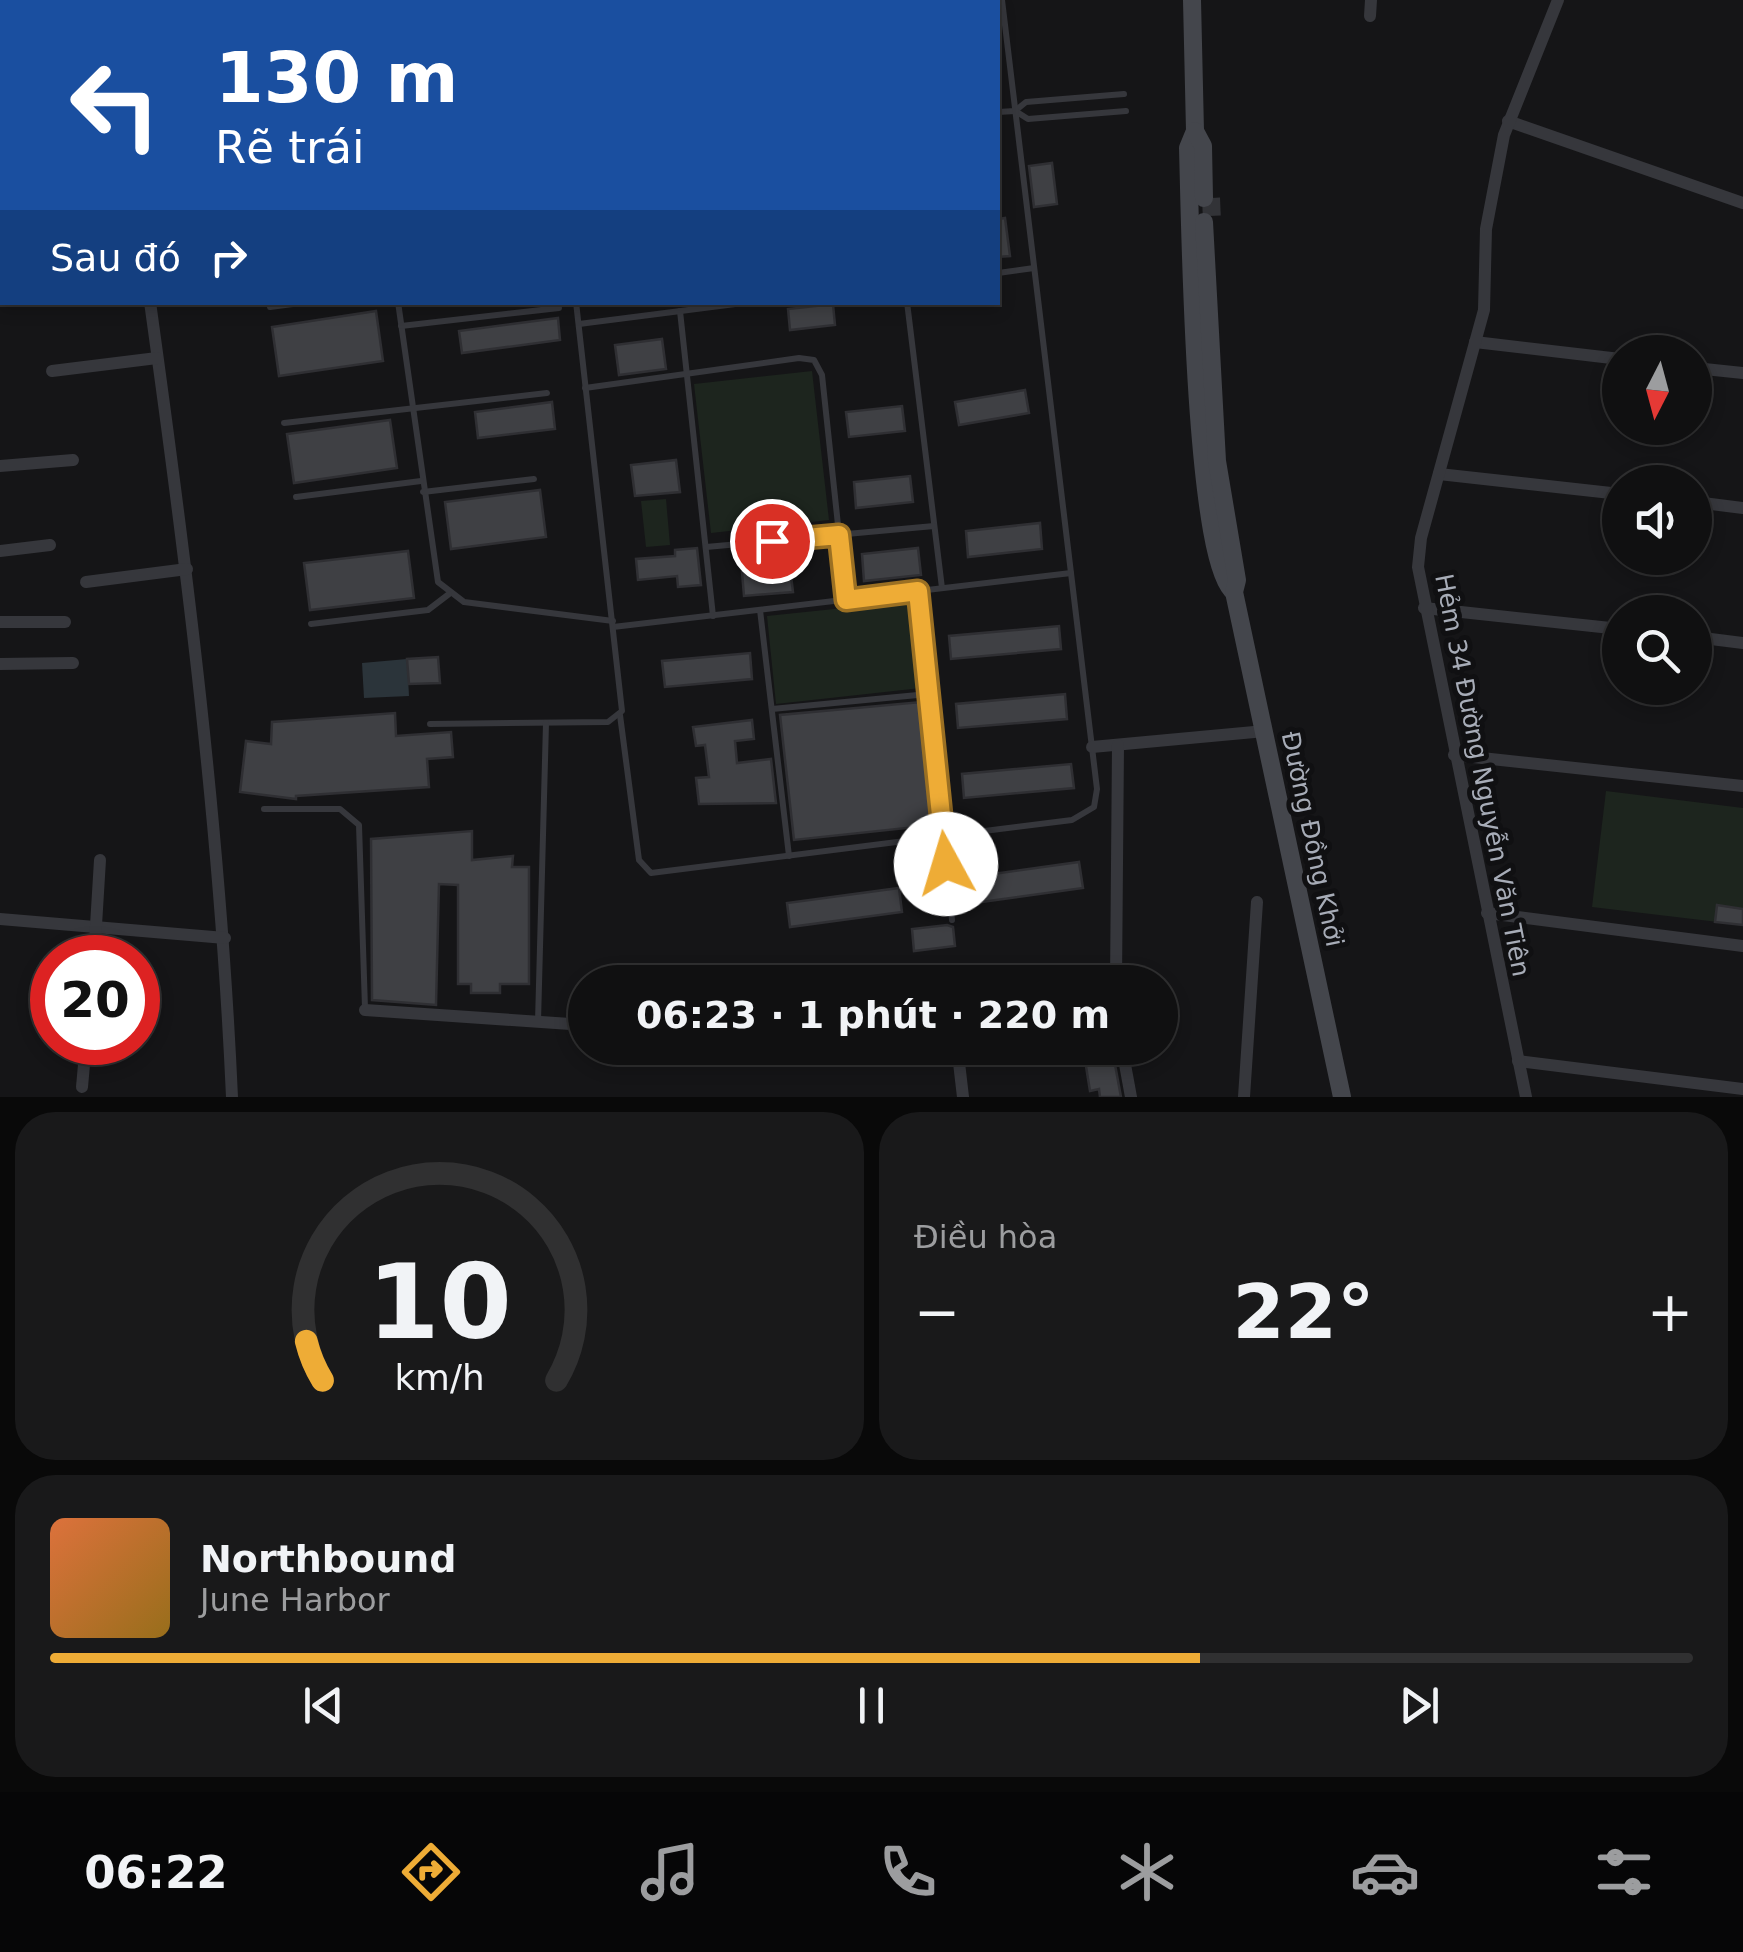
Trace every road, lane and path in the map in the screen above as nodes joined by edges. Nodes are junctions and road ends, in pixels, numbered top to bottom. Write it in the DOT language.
graph roads {
  1 [pos="1002,0"];
  2 [pos="1192,0"];
  3 [pos="1371,0"];
  4 [pos="1558,0"];
  5 [pos="1370,16"];
  6 [pos="1124,94"];
  7 [pos="1016,111"];
  8 [pos="1126,111"];
  9 [pos="1000,112"];
  10 [pos="1508,121"];
  11 [pos="1195,131"];
  12 [pos="1206,192"];
  13 [pos="1743,203"];
  14 [pos="1207,226"];
  15 [pos="1034,268"];
  16 [pos="1000,273"];
  17 [pos="150,305"];
  18 [pos="285,305"];
  19 [pos="398,305"];
  20 [pos="576,305"];
  21 [pos="714,305"];
  22 [pos="908,305"];
  23 [pos="270,307"];
  24 [pos="558,308"];
  25 [pos="677,308"];
  26 [pos="578,324"];
  27 [pos="401,326"];
  28 [pos="1476,342"];
  29 [pos="1602,357"];
  30 [pos="158,358"];
  31 [pos="1712,370"];
  32 [pos="52,371"];
  33 [pos="1743,373"];
  34 [pos="687,374"];
  35 [pos="586,388"];
  36 [pos="547,392"];
  37 [pos="412,408"];
  38 [pos="284,423"];
  39 [pos="73,460"];
  40 [pos="0,466"];
  41 [pos="1439,474"];
  42 [pos="534,479"];
  43 [pos="422,481"];
  44 [pos="423,492"];
  45 [pos="1602,492"];
  46 [pos="296,497"];
  47 [pos="1712,504"];
  48 [pos="1743,508"];
  49 [pos="934,526"];
  50 [pos="839,535"];
  51 [pos="50,546"];
  52 [pos="706,547"];
  53 [pos="0,551"];
  54 [pos="187,569"];
  55 [pos="1071,573"];
  56 [pos="86,582"];
  57 [pos="942,588"];
  58 [pos="918,591"];
  59 [pos="1234,592"];
  60 [pos="448,594"];
  61 [pos="846,600"];
  62 [pos="1424,608"];
  63 [pos="760,610"];
  64 [pos="713,616"];
  65 [pos="0,622"];
  66 [pos="64,622"];
  67 [pos="311,624"];
  68 [pos="613,624"];
  69 [pos="1602,627"];
  70 [pos="1712,639"];
  71 [pos="1743,642"];
  72 [pos="0,664"];
  73 [pos="73,664"];
  74 [pos="928,694"];
  75 [pos="772,709"];
  76 [pos="620,715"];
  77 [pos="546,723"];
  78 [pos="430,724"];
  79 [pos="1265,732"];
  80 [pos="1118,744"];
  81 [pos="1092,747"];
  82 [pos="1454,755"];
  83 [pos="1743,786"];
  84 [pos="264,808"];
  85 [pos="943,836"];
  86 [pos="789,856"];
  87 [pos="100,860"];
  88 [pos="1257,902"];
  89 [pos="1486,913"];
  90 [pos="0,919"];
  91 [pos="952,920"];
  92 [pos="97,929"];
  93 [pos="96,935"];
  94 [pos="225,938"];
  95 [pos="1743,946"];
  96 [pos="1116,965"];
  97 [pos="365,1010"];
  98 [pos="538,1022"];
  99 [pos="568,1024"];
  100 [pos="1518,1060"];
  101 [pos="84,1065"];
  102 [pos="960,1065"];
  103 [pos="1125,1065"];
  104 [pos="82,1087"];
  105 [pos="1743,1089"];
  106 [pos="232,1097"];
  107 [pos="964,1097"];
  108 [pos="1131,1097"];
  109 [pos="1244,1097"];
  110 [pos="1342,1097"];
  111 [pos="1526,1097"];
  1 -- 7 [label="lane"];
  2 -- 11 [label="main road, Đường Đồng Khởi"];
  3 -- 5 [label="street"];
  4 -- 10 [label="street, Hẻm 34 Đường Nguyễn Văn Tiên"];
  6 -- 7 [label="lane"];
  7 -- 8 [label="lane"];
  7 -- 9 [label="lane"];
  7 -- 15 [label="lane"];
  10 -- 13 [label="street"];
  10 -- 28 [label="street, Hẻm 34 Đường Nguyễn Văn Tiên"];
  11 -- 12 [label="main road, Đường Đồng Khởi"];
  11 -- 59 [label="main road, Đường Đồng Khởi"];
  14 -- 59 [label="main road, Đường Đồng Khởi"];
  15 -- 16 [label="lane"];
  15 -- 55 [label="lane"];
  17 -- 30 [label="street"];
  18 -- 23 [label="lane"];
  19 -- 27 [label="lane"];
  20 -- 26 [label="lane"];
  21 -- 25 [label="lane"];
  22 -- 49 [label="lane"];
  24 -- 27 [label="lane"];
  25 -- 26 [label="lane"];
  25 -- 34 [label="lane"];
  26 -- 35 [label="lane"];
  27 -- 37 [label="lane"];
  28 -- 29 [label="street"];
  28 -- 41 [label="street, Hẻm 34 Đường Nguyễn Văn Tiên"];
  30 -- 32 [label="street"];
  30 -- 54 [label="street"];
  31 -- 33 [label="street"];
  34 -- 35 [label="lane"];
  34 -- 50 [label="lane"];
  34 -- 52 [label="lane"];
  35 -- 68 [label="lane"];
  36 -- 37 [label="lane"];
  37 -- 38 [label="lane"];
  37 -- 43 [label="lane"];
  39 -- 40 [label="street"];
  41 -- 45 [label="street"];
  41 -- 62 [label="street, Hẻm 34 Đường Nguyễn Văn Tiên"];
  42 -- 44 [label="lane"];
  43 -- 44 [label="lane"];
  43 -- 46 [label="lane"];
  44 -- 60 [label="lane"];
  47 -- 48 [label="street"];
  49 -- 50 [label="lane"];
  49 -- 57 [label="lane"];
  50 -- 52 [label="lane"];
  50 -- 61 [label="lane"];
  51 -- 53 [label="street"];
  52 -- 64 [label="lane"];
  54 -- 56 [label="street"];
  54 -- 94 [label="street"];
  55 -- 57 [label="lane"];
  55 -- 81 [label="lane"];
  57 -- 58 [label="lane"];
  58 -- 61 [label="lane"];
  58 -- 74 [label="lane"];
  59 -- 79 [label="main road, Đường Đồng Khởi"];
  60 -- 67 [label="lane"];
  60 -- 68 [label="lane"];
  61 -- 63 [label="lane"];
  62 -- 69 [label="street"];
  62 -- 82 [label="street, Hẻm 34 Đường Nguyễn Văn Tiên"];
  63 -- 64 [label="lane"];
  63 -- 75 [label="lane"];
  64 -- 68 [label="lane"];
  65 -- 66 [label="street"];
  68 -- 76 [label="lane"];
  70 -- 71 [label="street"];
  72 -- 73 [label="street"];
  74 -- 75 [label="lane"];
  74 -- 85 [label="lane"];
  75 -- 86 [label="lane"];
  76 -- 77 [label="lane"];
  76 -- 86 [label="lane"];
  77 -- 78 [label="lane"];
  77 -- 98 [label="lane"];
  79 -- 80 [label="street"];
  79 -- 110 [label="main road, Đường Đồng Khởi"];
  80 -- 81 [label="street"];
  80 -- 96 [label="street"];
  81 -- 85 [label="lane"];
  82 -- 83 [label="street"];
  82 -- 89 [label="street, Hẻm 34 Đường Nguyễn Văn Tiên"];
  84 -- 97 [label="lane"];
  85 -- 86 [label="lane"];
  85 -- 91 [label="lane"];
  87 -- 92 [label="street"];
  88 -- 109 [label="street"];
  89 -- 95 [label="street"];
  89 -- 100 [label="street, Hẻm 34 Đường Nguyễn Văn Tiên"];
  90 -- 92 [label="street"];
  92 -- 93 [label="street"];
  92 -- 94 [label="street"];
  94 -- 106 [label="street"];
  97 -- 98 [label="street"];
  98 -- 99 [label="street"];
  100 -- 105 [label="street"];
  100 -- 111 [label="street, Hẻm 34 Đường Nguyễn Văn Tiên"];
  101 -- 104 [label="street"];
  102 -- 107 [label="street"];
  103 -- 108 [label="street"];
}
